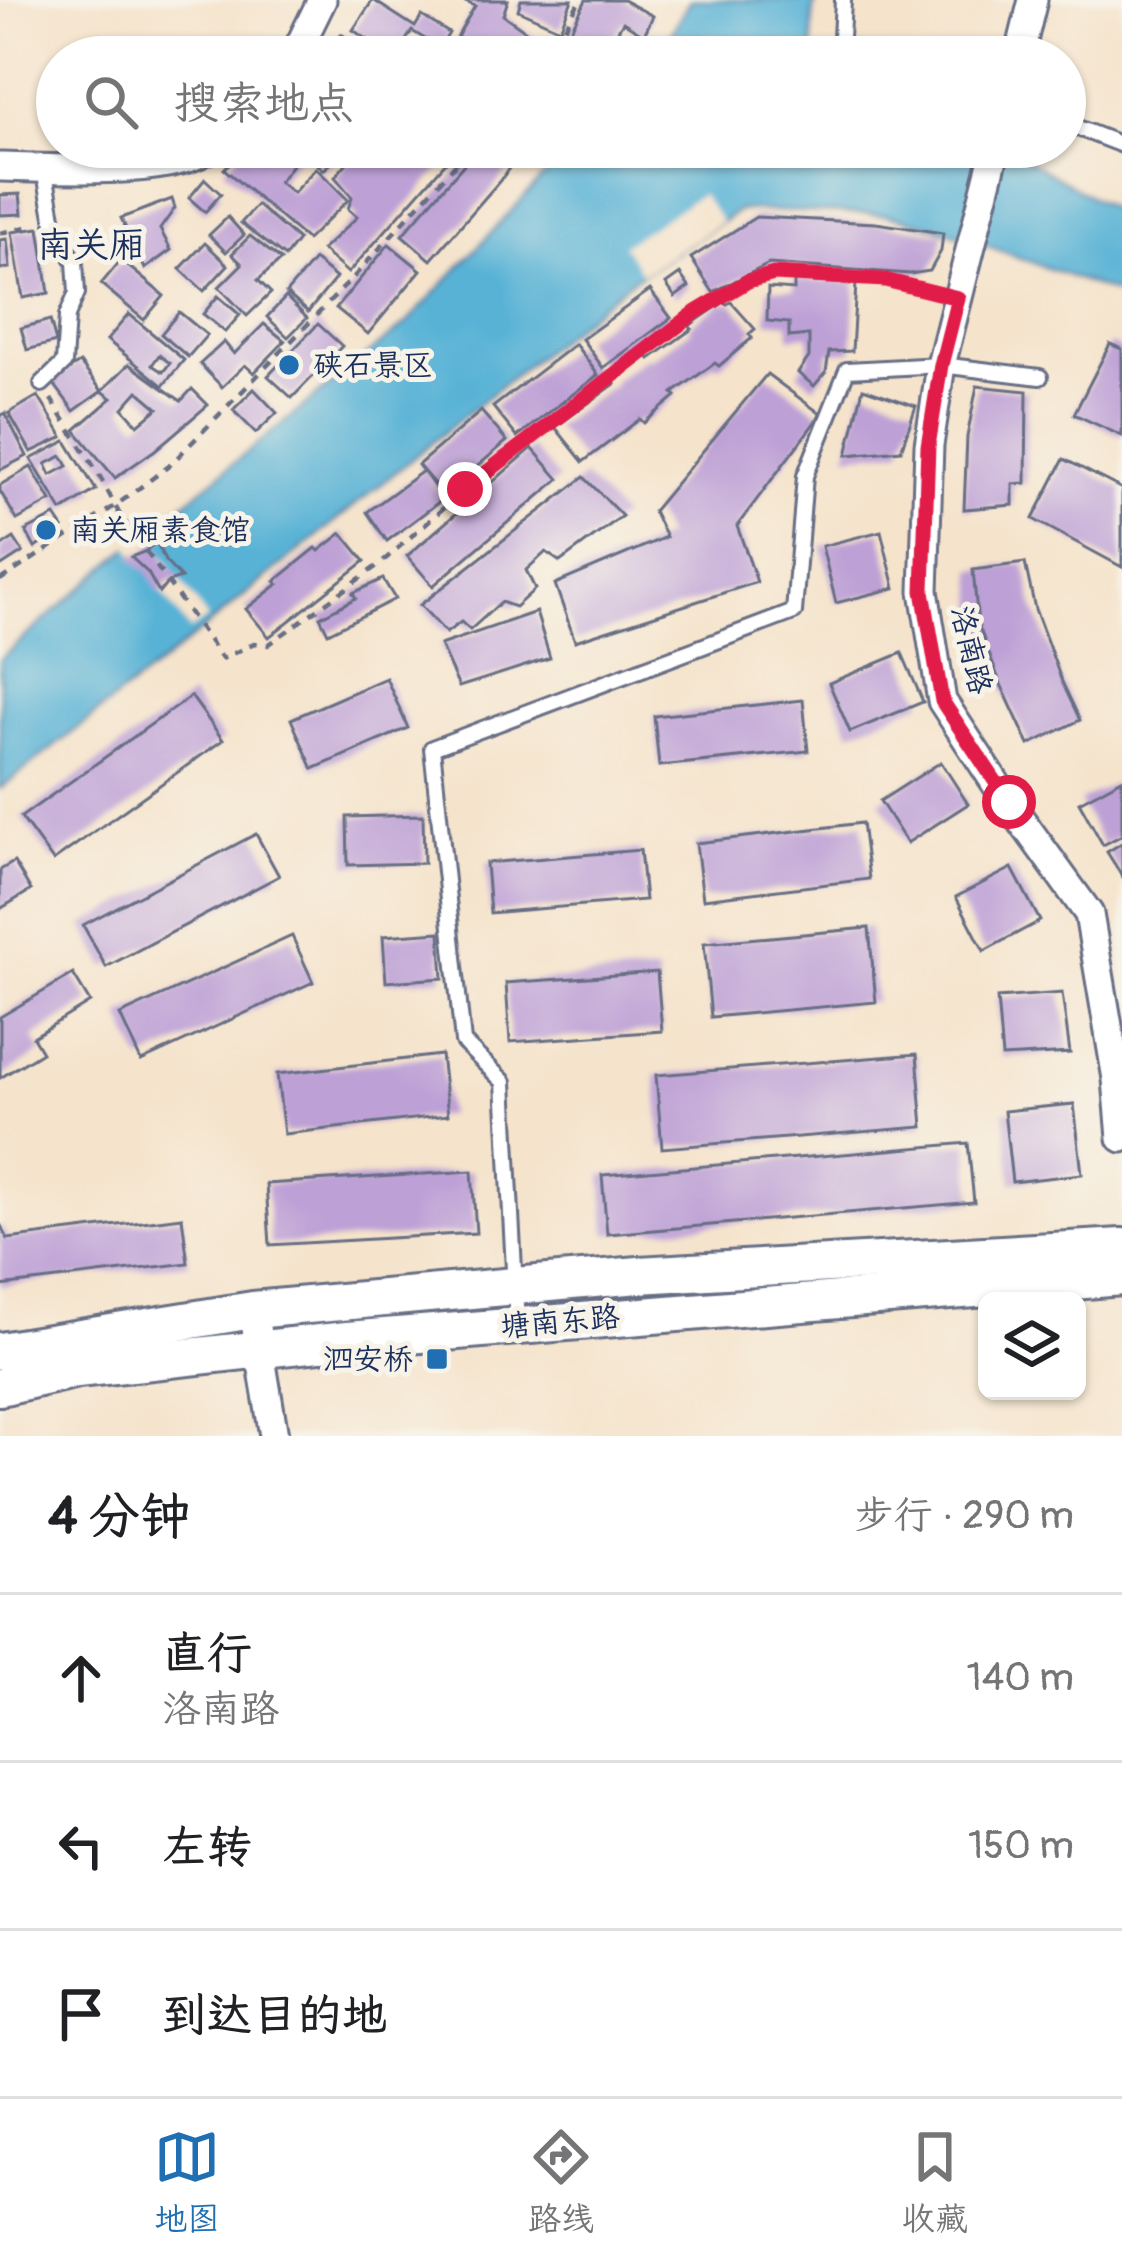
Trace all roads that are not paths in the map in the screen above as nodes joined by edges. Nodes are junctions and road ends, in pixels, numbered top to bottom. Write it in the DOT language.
graph roads {
  1 [pos="322,0"];
  2 [pos="843,0"];
  3 [pos="1033,0"];
  4 [pos="304,36"];
  5 [pos="841,36"];
  6 [pos="1024,36"];
  7 [pos="1086,131"];
  8 [pos="1122,145"];
  9 [pos="0,166"];
  10 [pos="36,168"];
  11 [pos="44,168"];
  12 [pos="124,168"];
  13 [pos="992,168"];
  14 [pos="941,365"];
  15 [pos="1040,377"];
  16 [pos="42,384"];
  17 [pos="1122,1138"];
  18 [pos="1122,1247"];
  19 [pos="1122,1276"];
  20 [pos="515,1286"];
  21 [pos="253,1310"];
  22 [pos="517,1326"];
  23 [pos="258,1350"];
  24 [pos="1,1375"];
  25 [pos="274,1436"];
  1 -- 4 [label="street"];
  2 -- 5 [label="lane"];
  3 -- 6 [label="street"];
  7 -- 8 [label="lane"];
  9 -- 10 [label="street"];
  11 -- 12 [label="street"];
  11 -- 16 [label="lane"];
  13 -- 14 [label="street, 洛南路"];
  14 -- 15 [label="lane"];
  14 -- 17 [label="street, 洛南路"];
  14 -- 20 [label="lane"];
  18 -- 20 [label="main road, 塘南东路"];
  19 -- 22 [label="main road, 塘南东路"];
  20 -- 21 [label="main road, 塘南东路"];
  20 -- 22 [label="lane"];
  21 -- 23 [label="street"];
  21 -- 24 [label="main road, 塘南东路"];
  22 -- 23 [label="main road, 塘南东路"];
  23 -- 24 [label="main road, 塘南东路"];
  23 -- 25 [label="street"];
}
